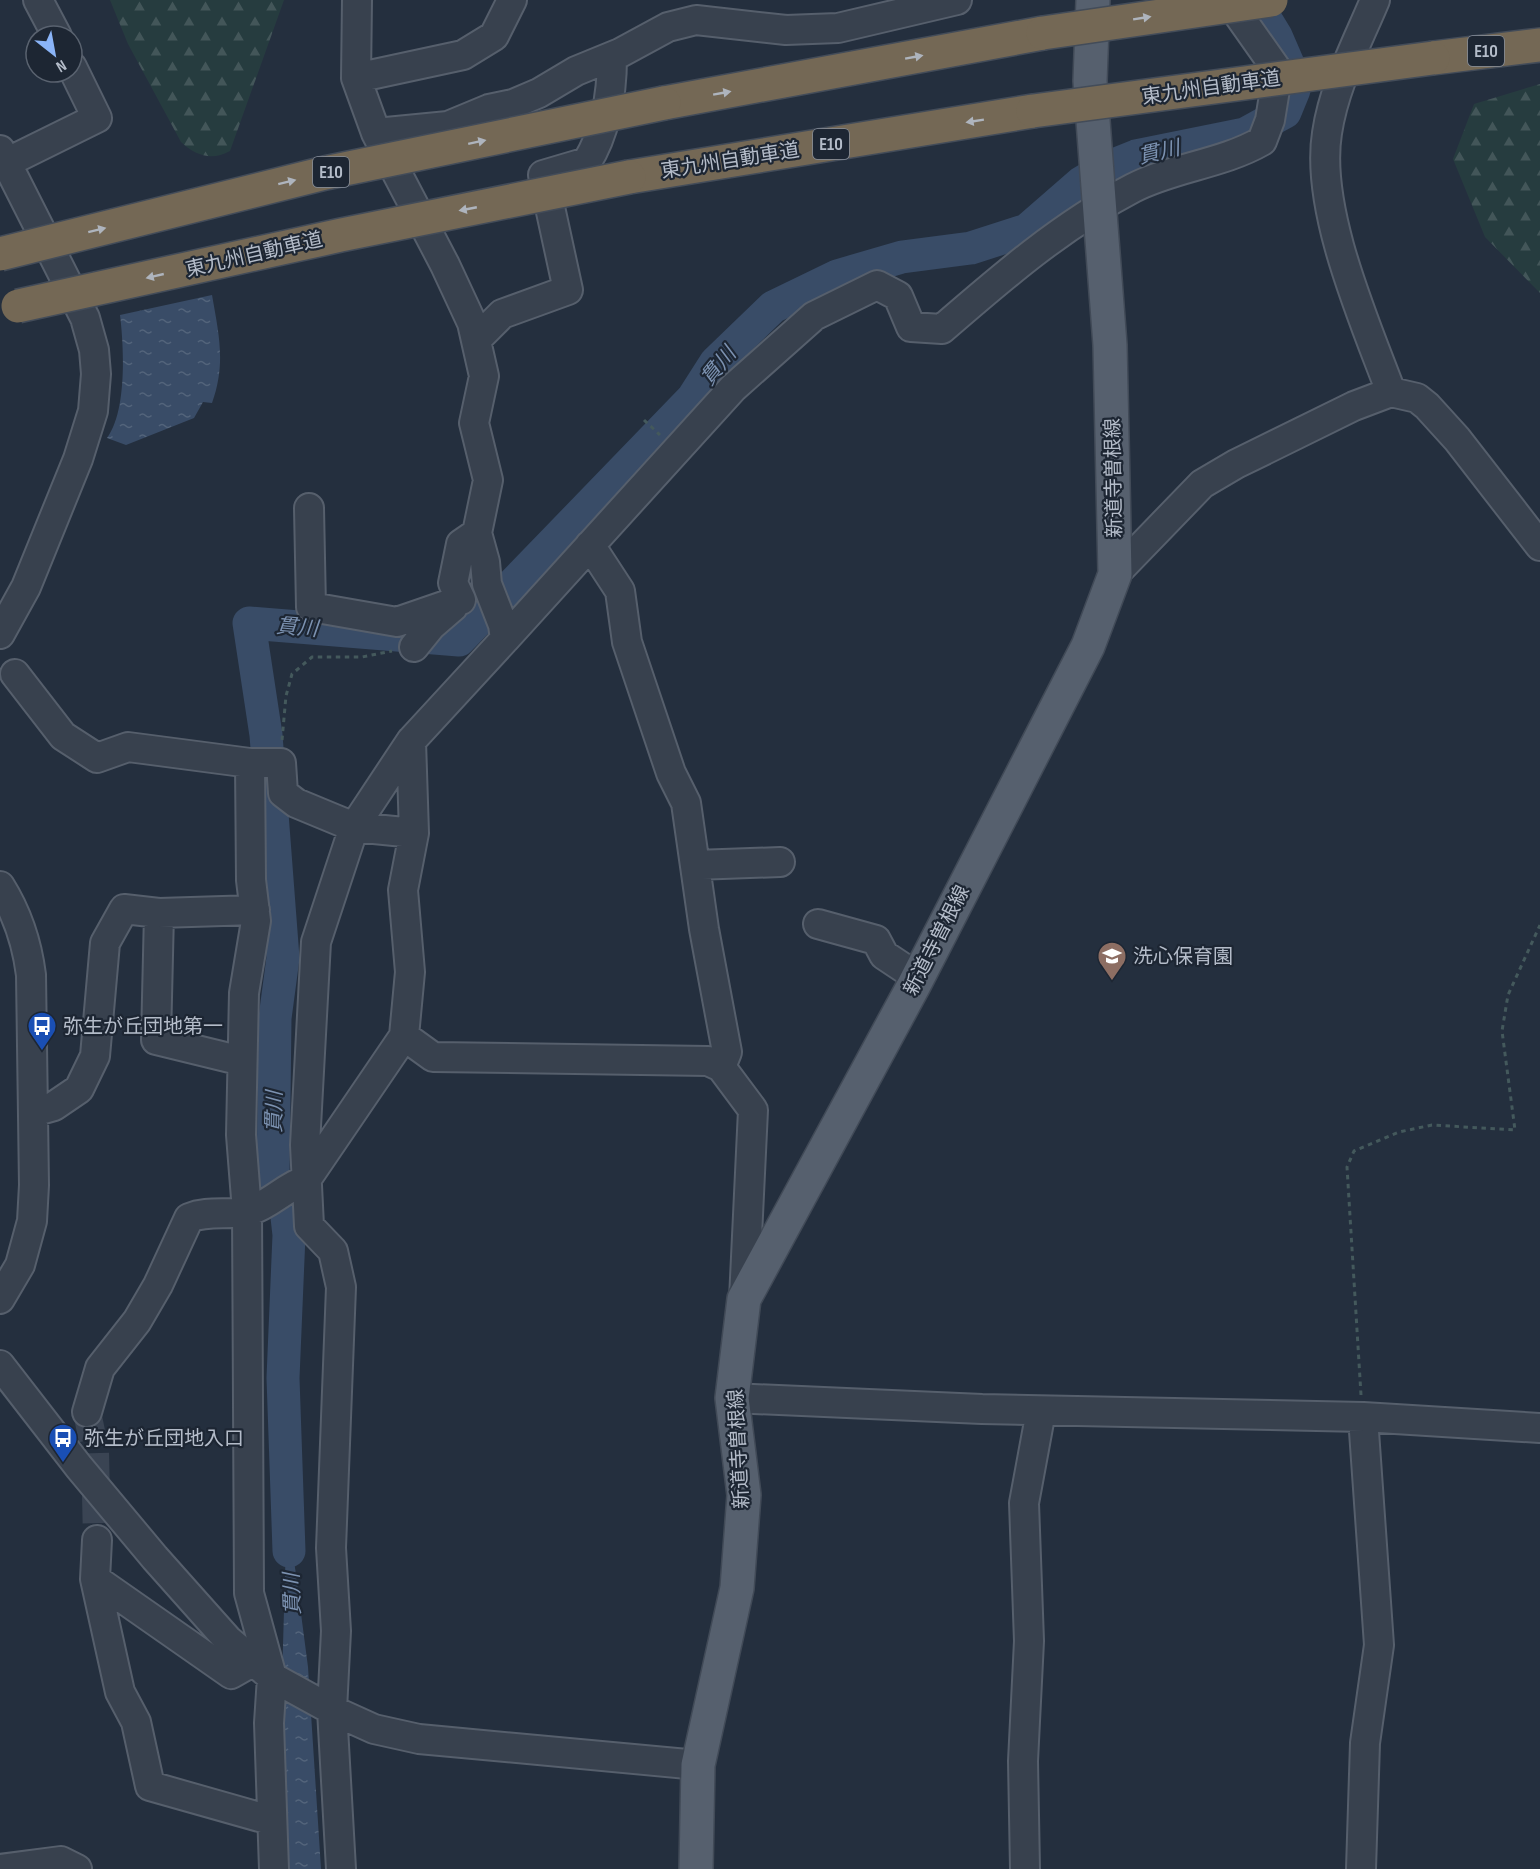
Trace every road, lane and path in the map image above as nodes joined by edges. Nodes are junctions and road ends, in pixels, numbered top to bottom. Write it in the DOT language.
graph roads {
  1 [pos="38,0"];
  2 [pos="357,0"];
  3 [pos="512,0"];
  4 [pos="957,0"];
  5 [pos="1093,0"];
  6 [pos="1228,0"];
  7 [pos="1271,0"];
  8 [pos="1375,0"];
  9 [pos="51,24"];
  10 [pos="1540,45"];
  11 [pos="612,57"];
  12 [pos="356,78"];
  13 [pos="80,84"];
  14 [pos="376,133"];
  15 [pos="3,157"];
  16 [pos="1101,206"];
  17 [pos="0,254"];
  18 [pos="9,309"];
  19 [pos="476,340"];
  20 [pos="1391,392"];
  21 [pos="309,508"];
  22 [pos="477,533"];
  23 [pos="590,545"];
  24 [pos="1540,546"];
  25 [pos="486,573"];
  26 [pos="1115,574"];
  27 [pos="461,600"];
  28 [pos="504,632"];
  29 [pos="0,634"];
  30 [pos="414,647"];
  31 [pos="15,674"];
  32 [pos="411,741"];
  33 [pos="266,763"];
  34 [pos="352,826"];
  35 [pos="414,833"];
  36 [pos="780,862"];
  37 [pos="695,865"];
  38 [pos="0,886"];
  39 [pos="255,910"];
  40 [pos="159,913"];
  41 [pos="818,924"];
  42 [pos="1540,926"];
  43 [pos="917,977"];
  44 [pos="404,1036"];
  45 [pos="242,1060"];
  46 [pos="721,1067"];
  47 [pos="33,1112"];
  48 [pos="300,1182"];
  49 [pos="251,1210"];
  50 [pos="0,1299"];
  51 [pos="744,1299"];
  52 [pos="0,1365"];
  53 [pos="732,1398"];
  54 [pos="1041,1411"];
  55 [pos="87,1412"];
  56 [pos="1363,1418"];
  57 [pos="1540,1428"];
  58 [pos="97,1540"];
  59 [pos="94,1579"];
  60 [pos="263,1669"];
  61 [pos="332,1710"];
  62 [pos="698,1765"];
  63 [pos="270,1820"];
  64 [pos="0,1869"];
  65 [pos="77,1869"];
  66 [pos="274,1869"];
  67 [pos="341,1869"];
  68 [pos="696,1869"];
  69 [pos="1025,1869"];
  70 [pos="1360,1869"];
  1 -- 9 [label="street"];
  2 -- 12 [label="street"];
  3 -- 12 [label="street"];
  4 -- 11 [label="street"];
  5 -- 16 [label="main road, 新道寺曽根線"];
  6 -- 16 [label="street"];
  17 -- 7 [label="highway, E10, one-way, bridge"];
  8 -- 20 [label="street"];
  10 -- 18 [label="highway, 東九州自動車道 / E10, one-way, bridge"];
  11 -- 14 [label="street"];
  11 -- 19 [label="street"];
  12 -- 14 [label="street"];
  13 -- 15 [label="street"];
  14 -- 19 [label="street"];
  15 -- 29 [label="street"];
  16 -- 23 [label="street"];
  16 -- 26 [label="main road, 新道寺曽根線"];
  19 -- 22 [label="street"];
  20 -- 24 [label="street"];
  20 -- 26 [label="street"];
  21 -- 27 [label="street"];
  22 -- 25 [label="street"];
  22 -- 27 [label="street"];
  23 -- 28 [label="street"];
  23 -- 37 [label="street"];
  25 -- 27 [label="street"];
  25 -- 28 [label="street"];
  26 -- 43 [label="main road, 新道寺曽根線"];
  27 -- 30 [label="street"];
  28 -- 32 [label="street"];
  30 -- 33 [label="path"];
  31 -- 33 [label="street"];
  32 -- 34 [label="street"];
  32 -- 35 [label="street"];
  33 -- 34 [label="street"];
  33 -- 39 [label="street"];
  34 -- 35 [label="street"];
  34 -- 48 [label="street"];
  35 -- 44 [label="street"];
  36 -- 37 [label="street"];
  37 -- 46 [label="street"];
  38 -- 47 [label="street"];
  39 -- 40 [label="street"];
  39 -- 45 [label="street"];
  40 -- 45 [label="street"];
  40 -- 47 [label="street"];
  41 -- 43 [label="street"];
  42 -- 56 [label="path"];
  43 -- 51 [label="main road, 新道寺曽根線"];
  44 -- 46 [label="street"];
  44 -- 48 [label="street"];
  45 -- 49 [label="street"];
  46 -- 51 [label="street"];
  47 -- 50 [label="street"];
  48 -- 49 [label="street"];
  48 -- 61 [label="street"];
  49 -- 55 [label="street"];
  49 -- 60 [label="street"];
  51 -- 53 [label="main road, 新道寺曽根線"];
  52 -- 60 [label="street"];
  53 -- 54 [label="street"];
  53 -- 62 [label="main road, 新道寺曽根線"];
  54 -- 56 [label="street"];
  54 -- 69 [label="street"];
  56 -- 57 [label="street"];
  56 -- 70 [label="street"];
  58 -- 59 [label="street"];
  59 -- 60 [label="street"];
  59 -- 63 [label="street"];
  60 -- 61 [label="street"];
  60 -- 63 [label="street"];
  61 -- 62 [label="street"];
  61 -- 67 [label="street"];
  62 -- 68 [label="main road, 新道寺曽根線"];
  63 -- 66 [label="street"];
  64 -- 65 [label="street"];
}
